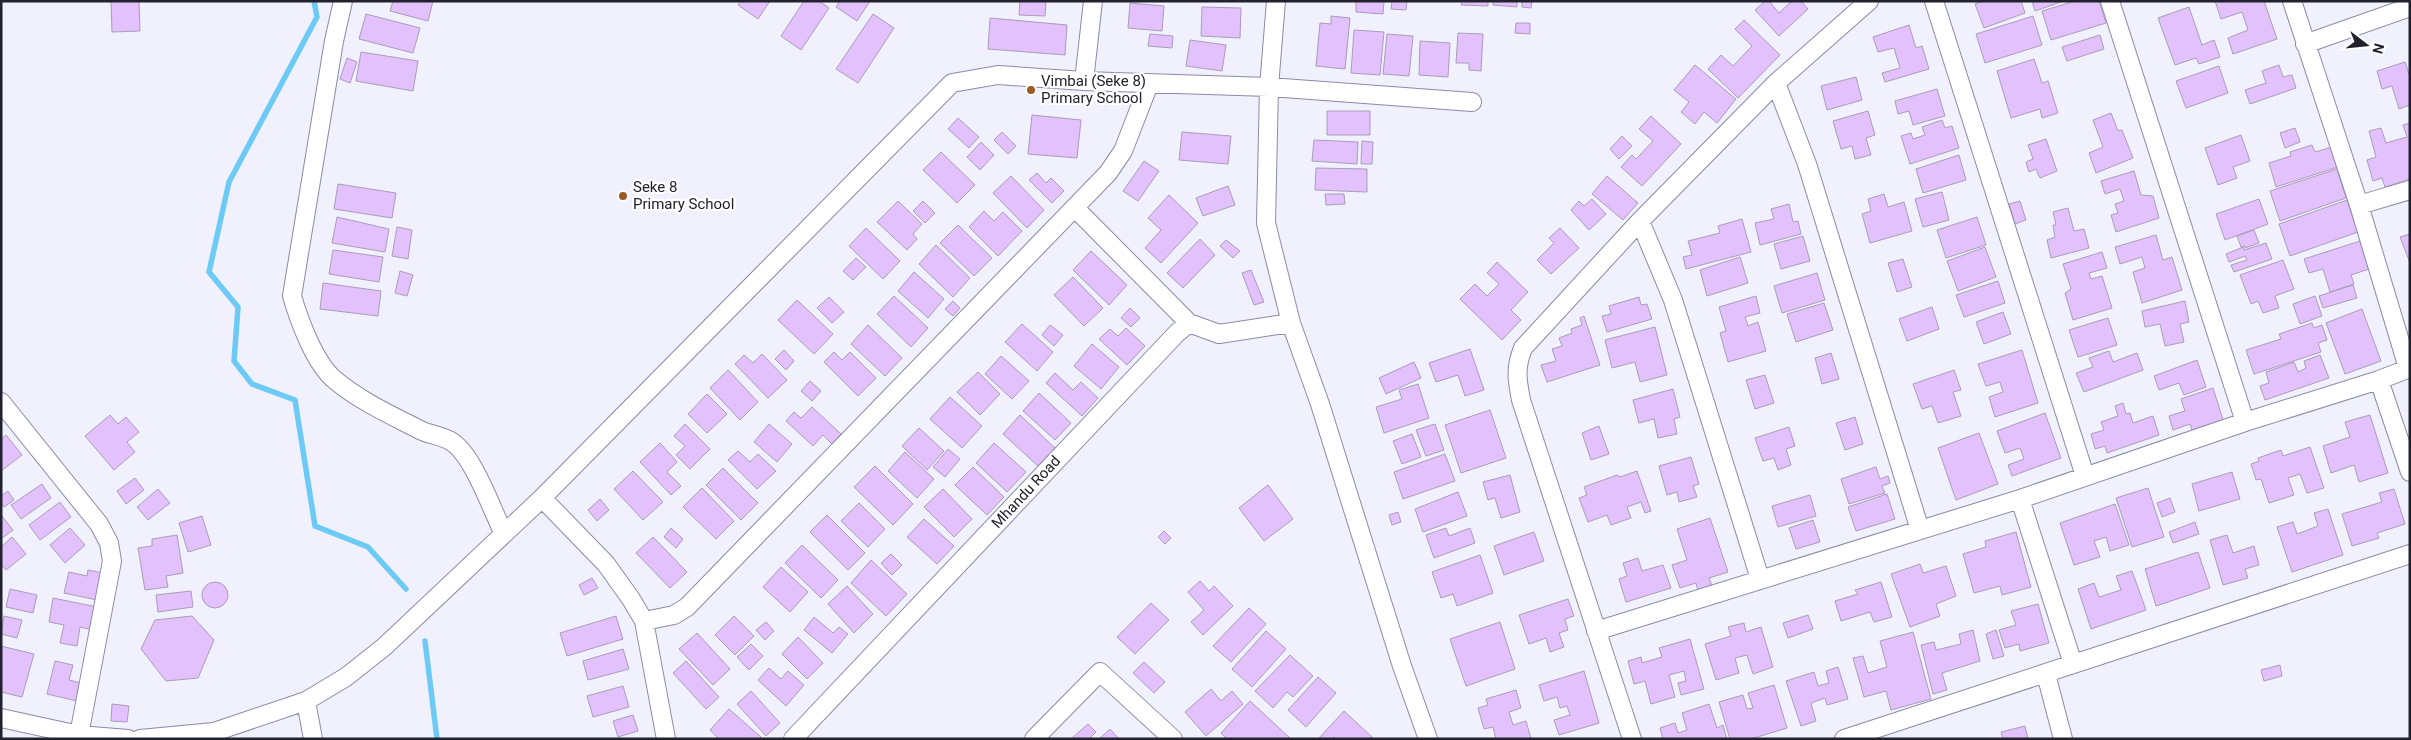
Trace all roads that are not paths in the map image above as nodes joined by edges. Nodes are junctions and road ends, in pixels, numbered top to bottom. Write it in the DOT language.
graph roads {
  1 [pos="343,1"];
  2 [pos="1093,1"];
  3 [pos="1276,1"];
  4 [pos="1869,1"];
  5 [pos="1934,1"];
  6 [pos="2110,1"];
  7 [pos="2292,1"];
  8 [pos="2410,7"];
  9 [pos="2305,44"];
  10 [pos="1084,81"];
  11 [pos="1776,83"];
  12 [pos="1149,84"];
  13 [pos="1269,87"];
  14 [pos="1472,102"];
  15 [pos="2410,190"];
  16 [pos="2359,205"];
  17 [pos="1074,208"];
  18 [pos="1640,221"];
  19 [pos="1189,323"];
  20 [pos="1290,323"];
  21 [pos="2409,368"];
  22 [pos="2379,380"];
  23 [pos="1,402"];
  24 [pos="2245,422"];
  25 [pos="2410,472"];
  26 [pos="2085,476"];
  27 [pos="542,498"];
  28 [pos="2020,498"];
  29 [pos="1920,530"];
  30 [pos="504,534"];
  31 [pos="2410,554"];
  32 [pos="1760,579"];
  33 [pos="644,621"];
  34 [pos="1596,631"];
  35 [pos="2073,664"];
  36 [pos="2046,674"];
  37 [pos="306,701"];
  38 [pos="1,718"];
  39 [pos="1884,733"];
  40 [pos="79,735"];
  41 [pos="215,736"];
  42 [pos="128,739"];
  43 [pos="140,739"];
  44 [pos="313,739"];
  45 [pos="666,739"];
  46 [pos="793,739"];
  47 [pos="1034,739"];
  48 [pos="1173,739"];
  49 [pos="1428,739"];
  50 [pos="1632,739"];
  51 [pos="1844,739"];
  52 [pos="2063,739"];
  1 -- 30 [label="street"];
  2 -- 10 [label="street"];
  3 -- 13 [label="street"];
  4 -- 11 [label="street"];
  5 -- 26 [label="street"];
  6 -- 24 [label="street"];
  7 -- 9 [label="street"];
  8 -- 9 [label="street"];
  9 -- 16 [label="street"];
  10 -- 12 [label="street"];
  10 -- 27 [label="street"];
  11 -- 18 [label="street"];
  11 -- 29 [label="street"];
  12 -- 13 [label="street"];
  12 -- 17 [label="street"];
  13 -- 14 [label="street"];
  13 -- 20 [label="street"];
  15 -- 16 [label="street"];
  16 -- 21 [label="street"];
  17 -- 19 [label="street"];
  17 -- 33 [label="street"];
  18 -- 32 [label="street"];
  18 -- 34 [label="street"];
  19 -- 20 [label="street"];
  19 -- 46 [label="street, Mhandu Road"];
  20 -- 49 [label="street"];
  21 -- 22 [label="street"];
  22 -- 24 [label="street"];
  22 -- 25 [label="street"];
  23 -- 40 [label="street"];
  24 -- 26 [label="street"];
  26 -- 28 [label="street"];
  27 -- 30 [label="street"];
  27 -- 33 [label="street"];
  28 -- 29 [label="street"];
  28 -- 35 [label="street"];
  29 -- 32 [label="street"];
  30 -- 37 [label="street"];
  31 -- 35 [label="street"];
  32 -- 34 [label="street"];
  33 -- 45 [label="street"];
  34 -- 50 [label="street"];
  35 -- 36 [label="street"];
  36 -- 39 [label="street"];
  36 -- 52 [label="street"];
  37 -- 41 [label="street"];
  37 -- 44 [label="street"];
  38 -- 40 [label="street"];
  39 -- 51 [label="street"];
  40 -- 42 [label="street"];
  41 -- 43 [label="street"];
  47 -- 48 [label="street"];
}
